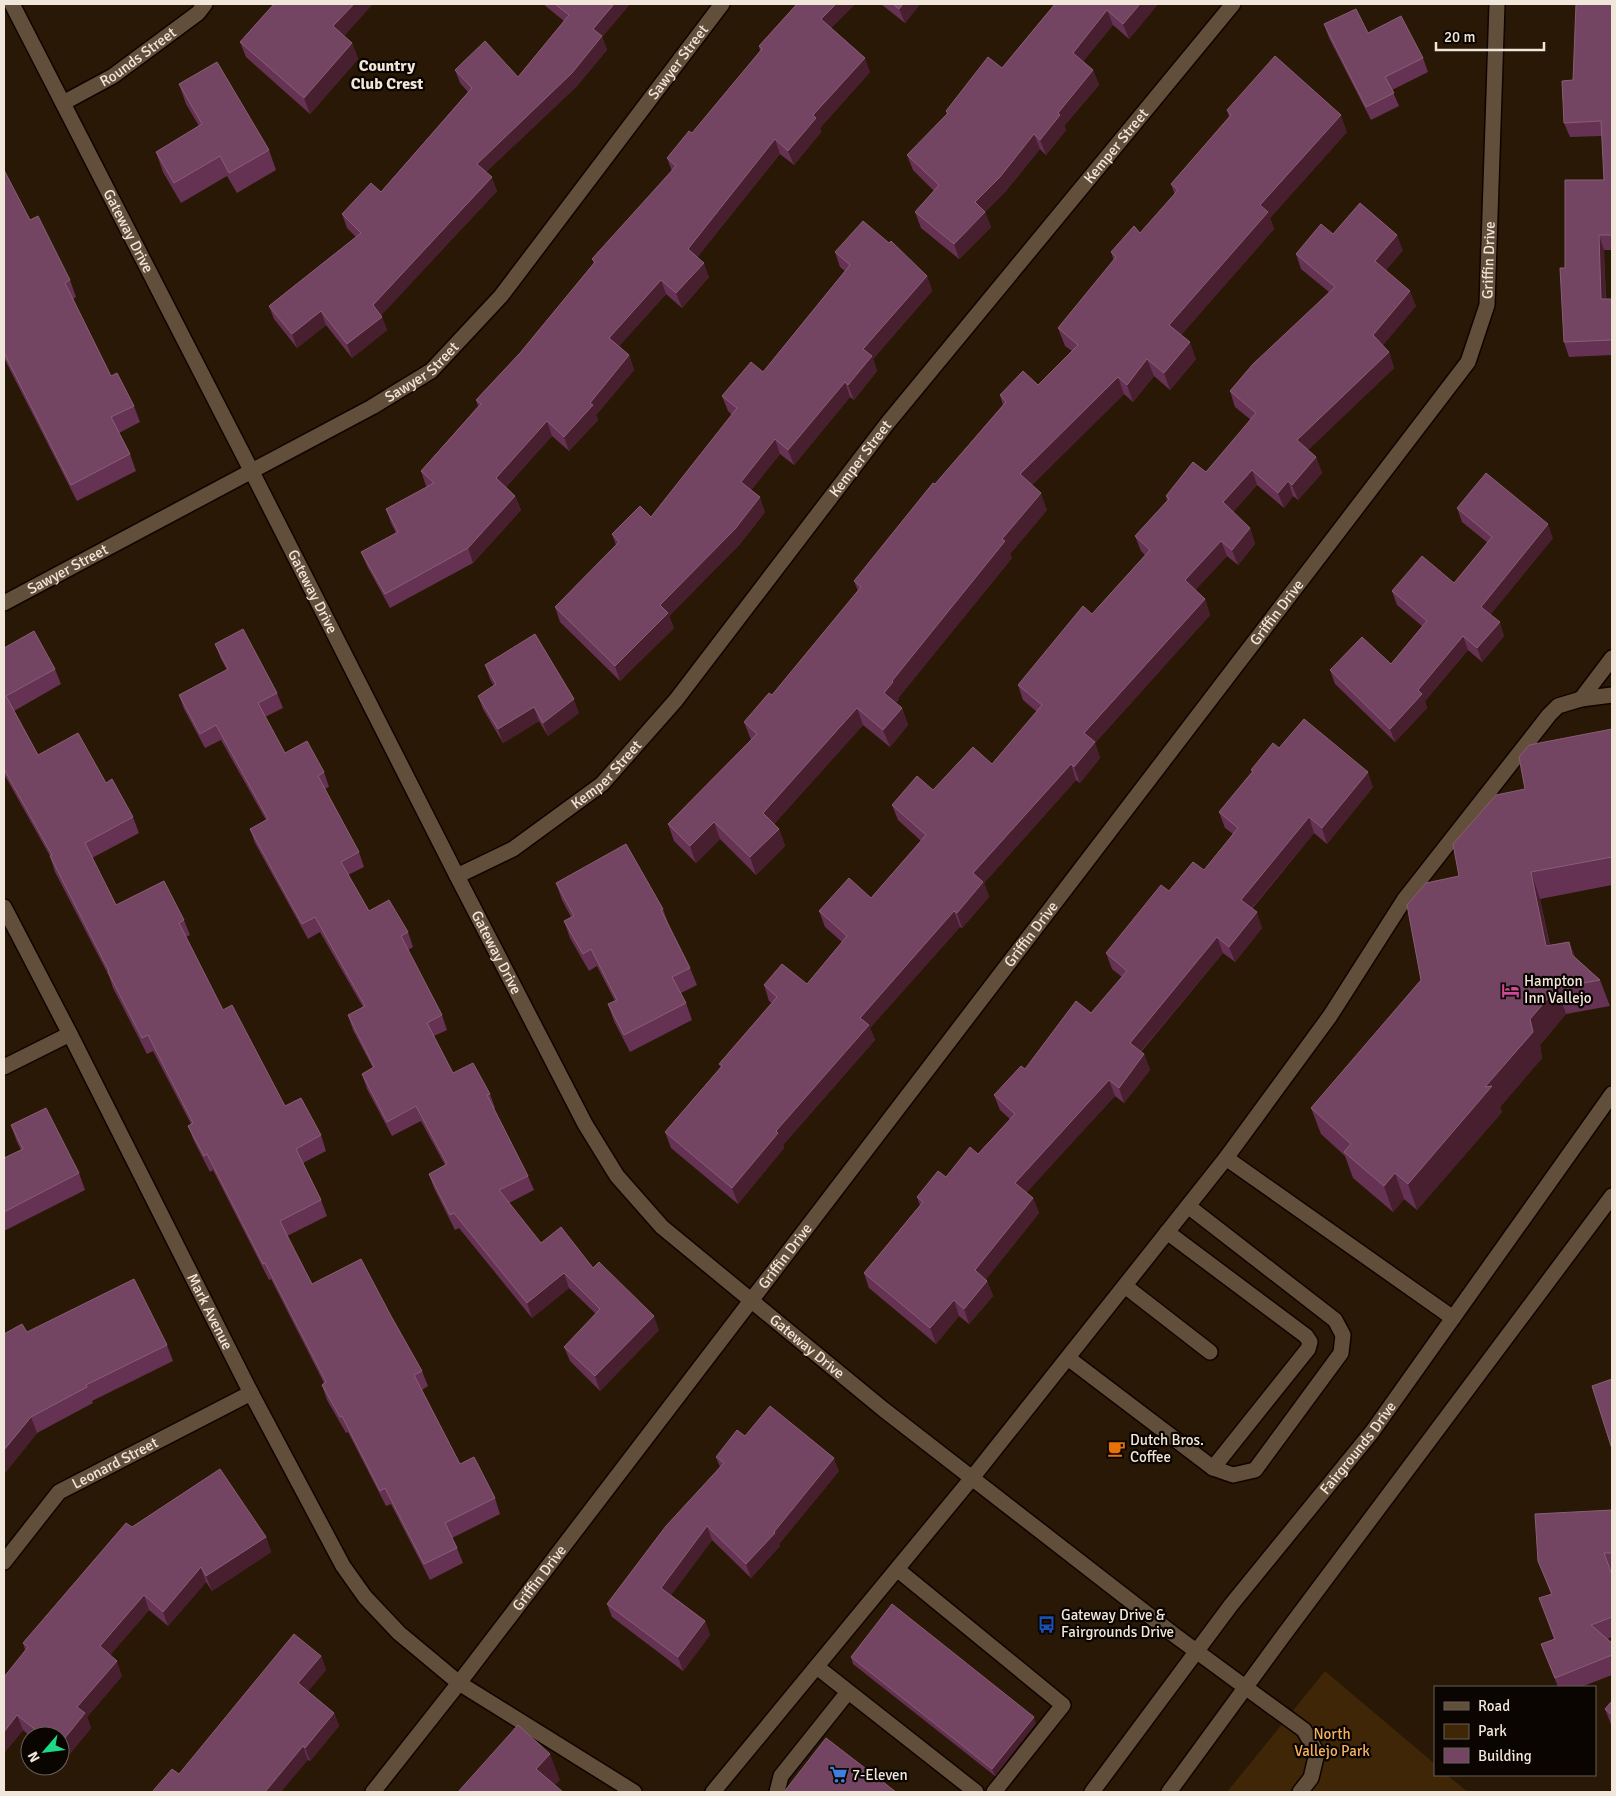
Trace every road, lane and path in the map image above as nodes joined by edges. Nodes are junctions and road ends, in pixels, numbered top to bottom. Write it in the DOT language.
graph roads {
  1 [pos="12,4"];
  2 [pos="206,4"];
  3 [pos="722,4"];
  4 [pos="1233,4"];
  5 [pos="1497,4"];
  6 [pos="63,103"];
  7 [pos="252,472"];
  8 [pos="4,603"];
  9 [pos="1612,658"];
  10 [pos="1612,695"];
  11 [pos="1581,699"];
  12 [pos="457,876"];
  13 [pos="4,907"];
  14 [pos="70,1034"];
  15 [pos="4,1066"];
  16 [pos="1612,1094"];
  17 [pos="1226,1158"];
  18 [pos="1612,1196"];
  19 [pos="1188,1206"];
  20 [pos="1167,1232"];
  21 [pos="1125,1286"];
  22 [pos="752,1300"];
  23 [pos="1453,1318"];
  24 [pos="1210,1352"];
  25 [pos="1068,1358"];
  26 [pos="251,1393"];
  27 [pos="1213,1468"];
  28 [pos="972,1478"];
  29 [pos="4,1562"];
  30 [pos="898,1570"];
  31 [pos="1196,1651"];
  32 [pos="817,1668"];
  33 [pos="460,1683"];
  34 [pos="1245,1688"];
  35 [pos="848,1692"];
  36 [pos="373,1792"];
  37 [pos="634,1792"];
  38 [pos="713,1792"];
  39 [pos="776,1792"];
  40 [pos="976,1792"];
  41 [pos="994,1792"];
  42 [pos="1092,1792"];
  43 [pos="1169,1792"];
  44 [pos="1300,1792"];
  1 -- 6 [label="street, Gateway Drive"];
  2 -- 6 [label="street, Rounds Street"];
  3 -- 7 [label="street, Sawyer Street"];
  4 -- 12 [label="street, Kemper Street"];
  5 -- 22 [label="street, Griffin Drive"];
  6 -- 7 [label="street, Gateway Drive"];
  7 -- 8 [label="street, Sawyer Street"];
  7 -- 12 [label="street, Gateway Drive"];
  9 -- 11 [label="street"];
  10 -- 11 [label="street"];
  11 -- 17 [label="street"];
  12 -- 22 [label="street, Gateway Drive"];
  13 -- 14 [label="street, Mark Avenue"];
  14 -- 15 [label="street"];
  14 -- 26 [label="street, Mark Avenue"];
  16 -- 23 [label="street, Fairgrounds Drive"];
  17 -- 19 [label="street"];
  17 -- 23 [label="street"];
  18 -- 34 [label="street"];
  19 -- 20 [label="street"];
  19 -- 27 [label="street"];
  20 -- 21 [label="street"];
  20 -- 27 [label="street"];
  21 -- 24 [label="street"];
  21 -- 25 [label="street"];
  22 -- 28 [label="street, Gateway Drive"];
  22 -- 33 [label="street, Griffin Drive"];
  23 -- 31 [label="street, Fairgrounds Drive"];
  25 -- 27 [label="street"];
  25 -- 28 [label="street"];
  26 -- 29 [label="street, Leonard Street"];
  26 -- 33 [label="street, Mark Avenue"];
  28 -- 30 [label="street"];
  28 -- 31 [label="street, Gateway Drive"];
  30 -- 32 [label="street"];
  30 -- 41 [label="street"];
  31 -- 34 [label="street, Gateway Drive"];
  31 -- 42 [label="street, Fairgrounds Drive"];
  32 -- 35 [label="street"];
  32 -- 38 [label="street"];
  33 -- 36 [label="street, Griffin Drive"];
  33 -- 37 [label="street, Mark Avenue"];
  34 -- 43 [label="street"];
  34 -- 44 [label="street, Gateway Drive"];
  35 -- 39 [label="street"];
  35 -- 40 [label="street"];
}
